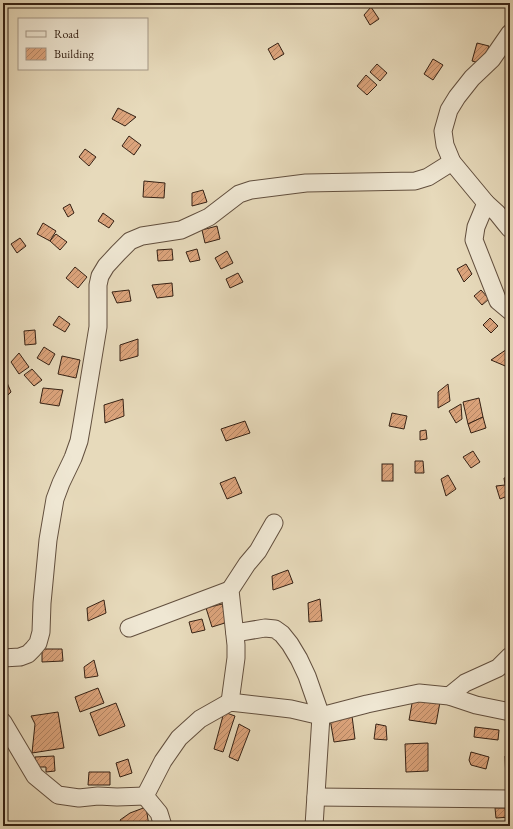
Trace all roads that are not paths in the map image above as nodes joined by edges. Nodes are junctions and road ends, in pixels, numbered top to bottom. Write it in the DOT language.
graph roads {
  1 [pos="510,33"];
  2 [pos="452,162"];
  3 [pos="486,203"];
  4 [pos="510,229"];
  5 [pos="510,311"];
  6 [pos="274,523"];
  7 [pos="230,590"];
  8 [pos="129,628"];
  9 [pos="236,633"];
  10 [pos="510,656"];
  11 [pos="3,658"];
  12 [pos="449,696"];
  13 [pos="230,702"];
  14 [pos="510,712"];
  15 [pos="321,716"];
  16 [pos="3,722"];
  17 [pos="145,796"];
  18 [pos="316,797"];
  19 [pos="510,799"];
  20 [pos="163,826"];
  21 [pos="314,826"];
  1 -- 2 [label="street"];
  2 -- 3 [label="street"];
  2 -- 11 [label="street"];
  3 -- 4 [label="street"];
  3 -- 5 [label="street"];
  6 -- 7 [label="street"];
  7 -- 8 [label="street"];
  7 -- 9 [label="street"];
  9 -- 13 [label="street"];
  9 -- 15 [label="street"];
  10 -- 12 [label="street"];
  12 -- 14 [label="street"];
  12 -- 15 [label="street"];
  13 -- 15 [label="street"];
  13 -- 17 [label="street"];
  15 -- 18 [label="street"];
  16 -- 17 [label="street"];
  17 -- 20 [label="street"];
  18 -- 19 [label="street"];
  18 -- 21 [label="street"];
}
